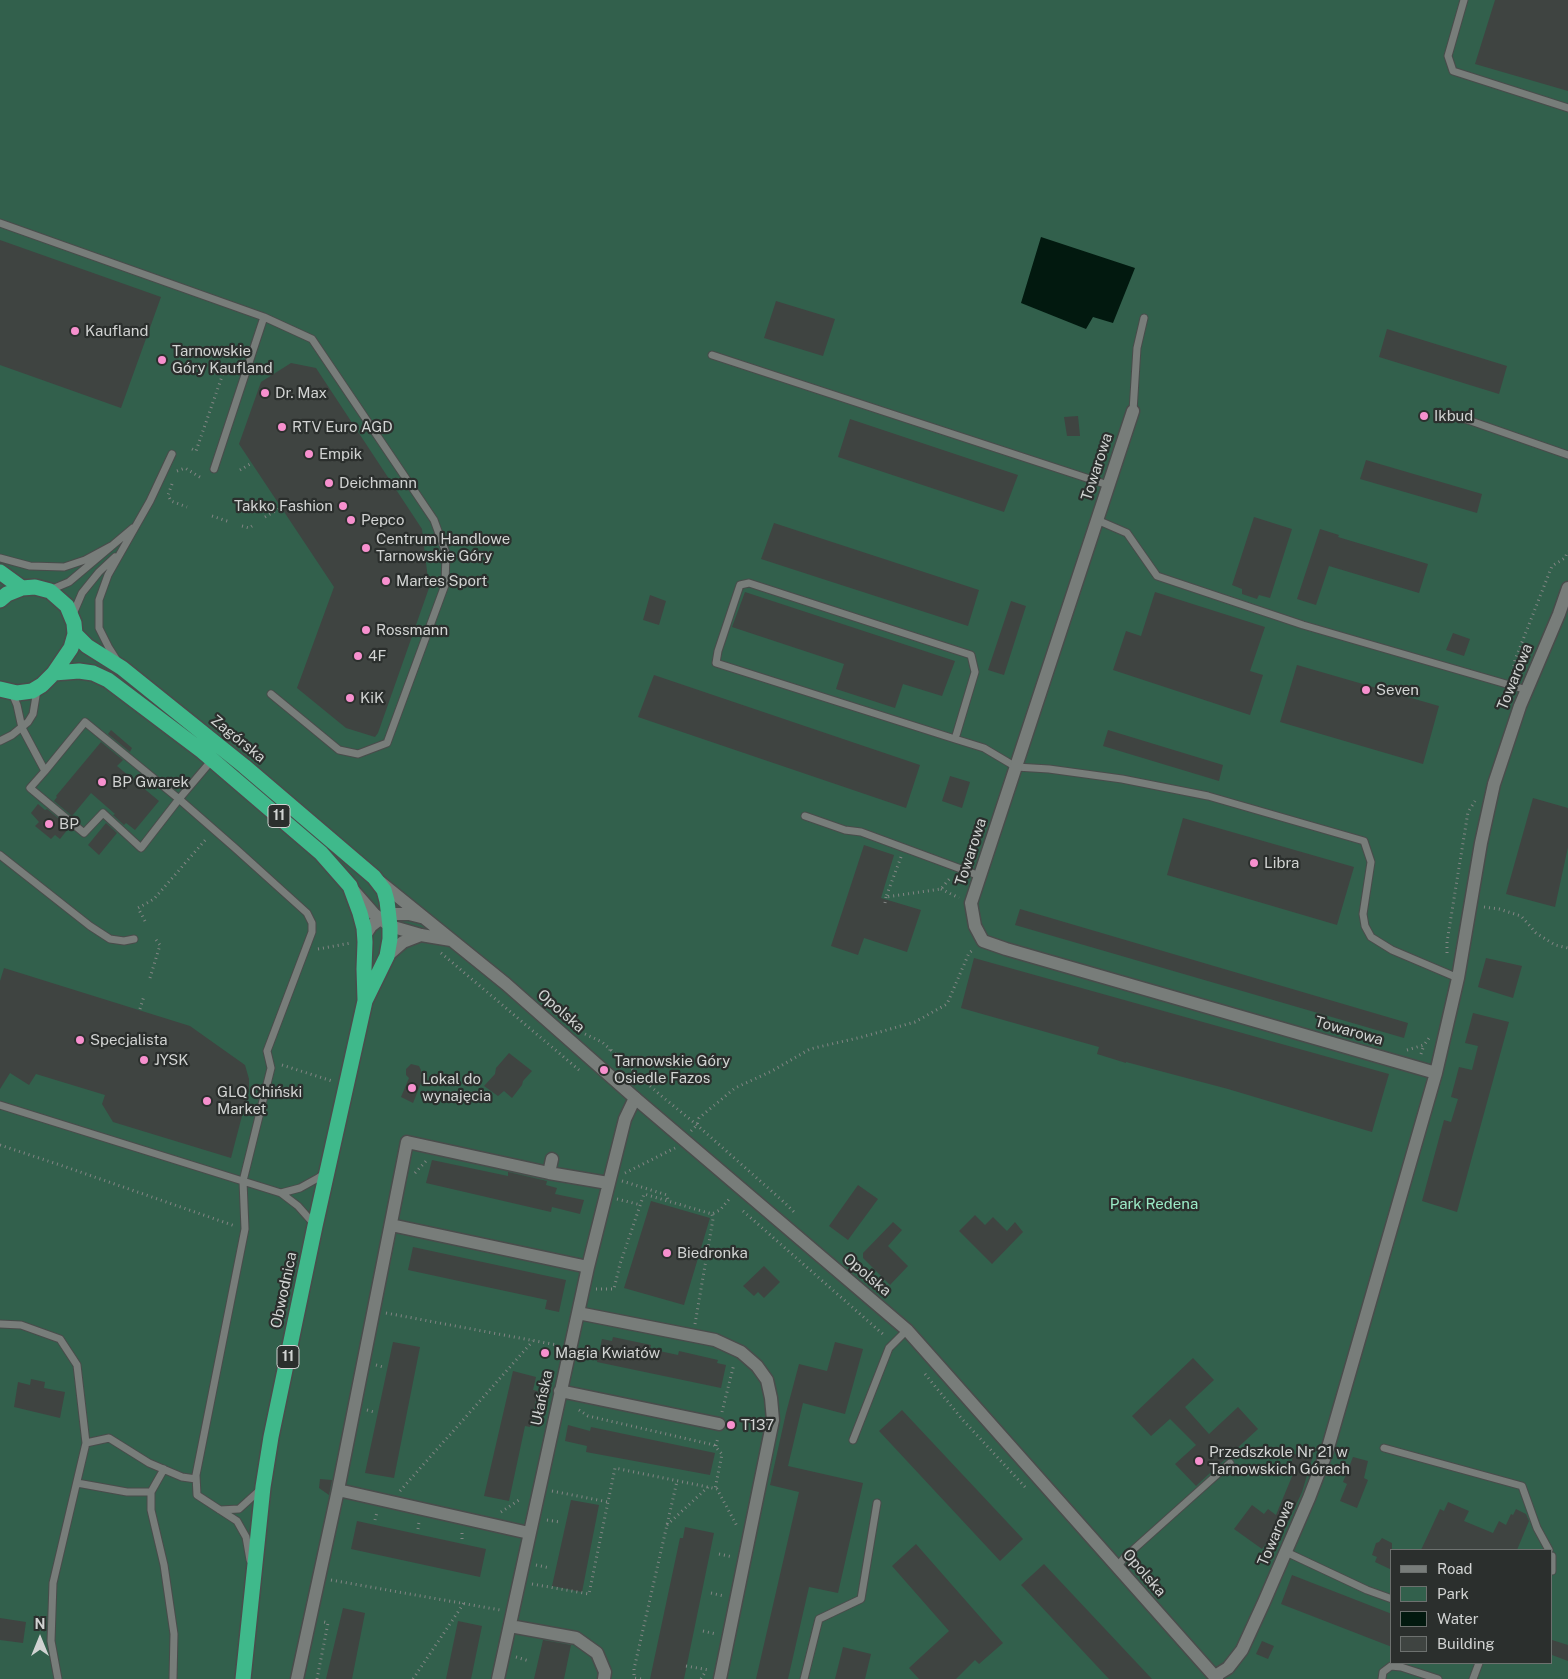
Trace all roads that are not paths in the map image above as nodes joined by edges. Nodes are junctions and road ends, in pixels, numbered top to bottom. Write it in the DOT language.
graph roads {
  1 [pos="1464,0"];
  2 [pos="1568,108"];
  3 [pos="0,223"];
  4 [pos="264,317"];
  5 [pos="1144,318"];
  6 [pos="712,355"];
  7 [pos="1133,410"];
  8 [pos="1465,419"];
  9 [pos="172,454"];
  10 [pos="1568,455"];
  11 [pos="214,469"];
  12 [pos="1108,485"];
  13 [pos="1097,520"];
  14 [pos="136,525"];
  15 [pos="111,546"];
  16 [pos="120,552"];
  17 [pos="0,558"];
  18 [pos="0,572"];
  19 [pos="22,588"];
  20 [pos="1568,588"];
  21 [pos="50,590"];
  22 [pos="0,600"];
  23 [pos="72,617"];
  24 [pos="75,634"];
  25 [pos="122,668"];
  26 [pos="54,673"];
  27 [pos="37,689"];
  28 [pos="1527,690"];
  29 [pos="6,691"];
  30 [pos="271,694"];
  31 [pos="22,728"];
  32 [pos="955,739"];
  33 [pos="0,741"];
  34 [pos="213,760"];
  35 [pos="1016,767"];
  36 [pos="45,770"];
  37 [pos="179,799"];
  38 [pos="806,816"];
  39 [pos="0,855"];
  40 [pos="980,876"];
  41 [pos="374,877"];
  42 [pos="350,886"];
  43 [pos="423,917"];
  44 [pos="386,920"];
  45 [pos="421,935"];
  46 [pos="134,939"];
  47 [pos="360,940"];
  48 [pos="452,940"];
  49 [pos="387,956"];
  50 [pos="1458,978"];
  51 [pos="366,1001"];
  52 [pos="1436,1073"];
  53 [pos="635,1098"];
  54 [pos="0,1105"];
  55 [pos="552,1159"];
  56 [pos="328,1170"];
  57 [pos="548,1173"];
  58 [pos="244,1181"];
  59 [pos="615,1182"];
  60 [pos="281,1194"];
  61 [pos="391,1225"];
  62 [pos="315,1226"];
  63 [pos="588,1267"];
  64 [pos="578,1313"];
  65 [pos="0,1324"];
  66 [pos="908,1330"];
  67 [pos="560,1391"];
  68 [pos="719,1424"];
  69 [pos="854,1440"];
  70 [pos="86,1443"];
  71 [pos="1384,1448"];
  72 [pos="1230,1463"];
  73 [pos="164,1469"];
  74 [pos="196,1479"];
  75 [pos="77,1484"];
  76 [pos="263,1487"];
  77 [pos="338,1490"];
  78 [pos="151,1492"];
  79 [pos="877,1503"];
  80 [pos="220,1510"];
  81 [pos="529,1533"];
  82 [pos="1548,1549"];
  83 [pos="1286,1552"];
  84 [pos="1117,1567"];
  85 [pos="253,1578"];
  86 [pos="1390,1599"];
  87 [pos="510,1626"];
  88 [pos="1479,1664"];
  89 [pos="721,1676"];
  90 [pos="1214,1678"];
  91 [pos="58,1679"];
  92 [pos="173,1679"];
  93 [pos="243,1679"];
  94 [pos="297,1679"];
  95 [pos="498,1679"];
  96 [pos="604,1679"];
  97 [pos="804,1679"];
  98 [pos="1382,1679"];
  99 [pos="1438,1679"];
  100 [pos="1473,1679"];
  1 -- 2 [label="lane"];
  3 -- 4 [label="lane"];
  4 -- 11 [label="lane"];
  4 -- 30 [label="lane"];
  5 -- 7 [label="lane"];
  6 -- 12 [label="lane"];
  7 -- 12 [label="street, Towarowa"];
  8 -- 10 [label="lane"];
  9 -- 14 [label="lane"];
  12 -- 13 [label="street, Towarowa"];
  13 -- 28 [label="lane"];
  13 -- 35 [label="street, Towarowa"];
  14 -- 15 [label="lane"];
  14 -- 16 [label="lane"];
  15 -- 17 [label="lane"];
  15 -- 21 [label="lane"];
  16 -- 23 [label="lane"];
  16 -- 25 [label="lane"];
  18 -- 19 [label="highway"];
  19 -- 21 [label="highway"];
  19 -- 22 [label="highway"];
  20 -- 28 [label="street, Towarowa"];
  21 -- 23 [label="highway"];
  23 -- 24 [label="highway"];
  24 -- 25 [label="highway, Zagórska / 11"];
  24 -- 26 [label="highway"];
  25 -- 41 [label="highway, Zagórska / 11"];
  26 -- 27 [label="highway"];
  26 -- 34 [label="highway, 11"];
  27 -- 29 [label="highway"];
  27 -- 31 [label="lane"];
  28 -- 50 [label="street, Towarowa"];
  29 -- 31 [label="lane"];
  31 -- 33 [label="lane"];
  31 -- 36 [label="lane"];
  32 -- 32 [label="lane"];
  32 -- 35 [label="lane"];
  34 -- 37 [label="lane"];
  34 -- 42 [label="highway, 11"];
  35 -- 40 [label="street, Towarowa"];
  35 -- 50 [label="lane"];
  36 -- 37 [label="lane"];
  36 -- 37 [label="lane"];
  37 -- 58 [label="lane"];
  38 -- 40 [label="lane"];
  39 -- 46 [label="lane"];
  40 -- 52 [label="street, Towarowa"];
  41 -- 43 [label="street, Opolska"];
  41 -- 44 [label="highway, Obwodnica / 11"];
  42 -- 44 [label="street"];
  42 -- 47 [label="highway, Obwodnica / 11"];
  43 -- 44 [label="street"];
  43 -- 48 [label="street, Opolska"];
  44 -- 45 [label="street"];
  44 -- 47 [label="street"];
  44 -- 49 [label="highway, Obwodnica / 11"];
  45 -- 48 [label="street"];
  45 -- 49 [label="street"];
  47 -- 51 [label="highway, Obwodnica / 11"];
  48 -- 53 [label="street, Opolska"];
  49 -- 51 [label="highway, Obwodnica / 11"];
  50 -- 52 [label="street, Towarowa"];
  51 -- 56 [label="highway, Obwodnica / 11"];
  52 -- 83 [label="street, Towarowa"];
  53 -- 59 [label="street, Ułańska"];
  53 -- 66 [label="street, Opolska"];
  54 -- 58 [label="lane"];
  55 -- 57 [label="street"];
  56 -- 60 [label="lane"];
  56 -- 62 [label="highway, Obwodnica / 11"];
  57 -- 59 [label="street"];
  57 -- 61 [label="street"];
  58 -- 60 [label="lane"];
  58 -- 74 [label="lane"];
  59 -- 63 [label="street, Ułańska"];
  60 -- 62 [label="lane"];
  61 -- 63 [label="street"];
  61 -- 77 [label="street"];
  62 -- 76 [label="highway, Obwodnica / 11"];
  63 -- 64 [label="street, Ułańska"];
  64 -- 67 [label="street, Ułańska"];
  64 -- 89 [label="street"];
  65 -- 70 [label="lane"];
  66 -- 69 [label="lane"];
  66 -- 84 [label="street, Opolska"];
  67 -- 68 [label="street"];
  67 -- 81 [label="street, Ułańska"];
  70 -- 73 [label="lane"];
  70 -- 75 [label="lane"];
  71 -- 82 [label="lane"];
  72 -- 84 [label="lane"];
  73 -- 74 [label="lane"];
  73 -- 78 [label="lane"];
  74 -- 80 [label="lane"];
  75 -- 78 [label="lane"];
  75 -- 91 [label="lane"];
  76 -- 80 [label="lane"];
  76 -- 85 [label="highway, Obwodnica / 11"];
  77 -- 81 [label="street"];
  77 -- 94 [label="street"];
  78 -- 92 [label="lane"];
  79 -- 97 [label="lane"];
  80 -- 85 [label="lane"];
  81 -- 87 [label="street, Ułańska"];
  83 -- 86 [label="lane"];
  83 -- 90 [label="street, Towarowa"];
  84 -- 90 [label="street, Opolska"];
  85 -- 93 [label="highway, Obwodnica / 11"];
  87 -- 95 [label="street, Ułańska"];
  87 -- 96 [label="street"];
  88 -- 100 [label="lane"];
  98 -- 99 [label="lane"];
}
